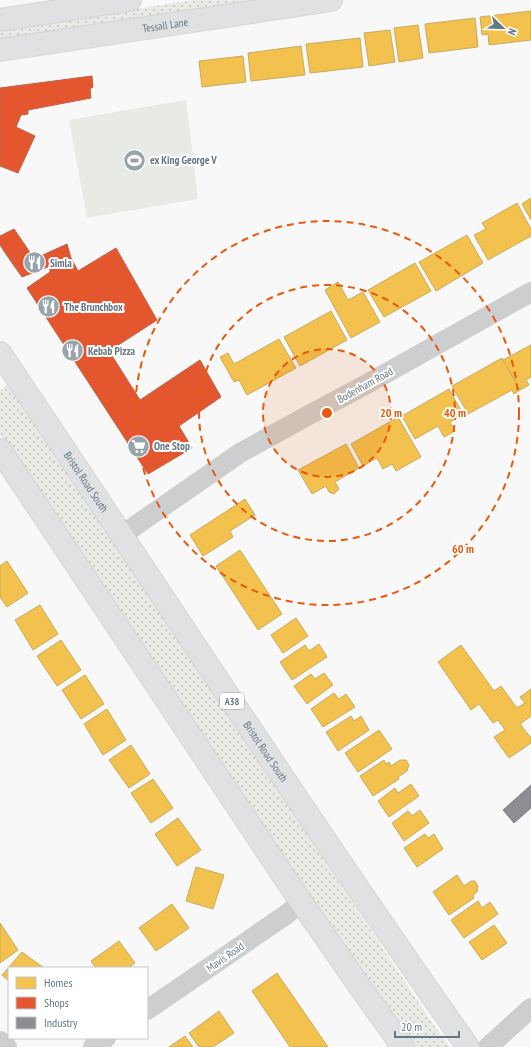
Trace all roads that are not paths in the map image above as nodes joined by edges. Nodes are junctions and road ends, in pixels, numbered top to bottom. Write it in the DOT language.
graph roads {
  1 [pos="130,0"];
  2 [pos="331,0"];
  3 [pos="0,20"];
  4 [pos="0,50"];
  5 [pos="531,292"];
  6 [pos="0,354"];
  7 [pos="0,450"];
  8 [pos="122,535"];
  9 [pos="302,902"];
  10 [pos="531,1008"];
  11 [pos="148,1009"];
  12 [pos="105,1039"];
  13 [pos="0,1041"];
  14 [pos="7,1047"];
  15 [pos="93,1047"];
  16 [pos="403,1047"];
  17 [pos="468,1047"];
  18 [pos="488,1047"];
  1 -- 3 [label="main road"];
  2 -- 4 [label="main road, Tessall Lane"];
  5 -- 8 [label="street, Bodenham Road"];
  6 -- 8 [label="main road, Bristol Road South / A38"];
  7 -- 9 [label="main road"];
  8 -- 17 [label="main road, Bristol Road South / A38"];
  9 -- 11 [label="street, Mavis Road"];
  9 -- 16 [label="main road"];
  10 -- 18 [label="street"];
  12 -- 15 [label="street"];
  13 -- 14 [label="street"];
}
